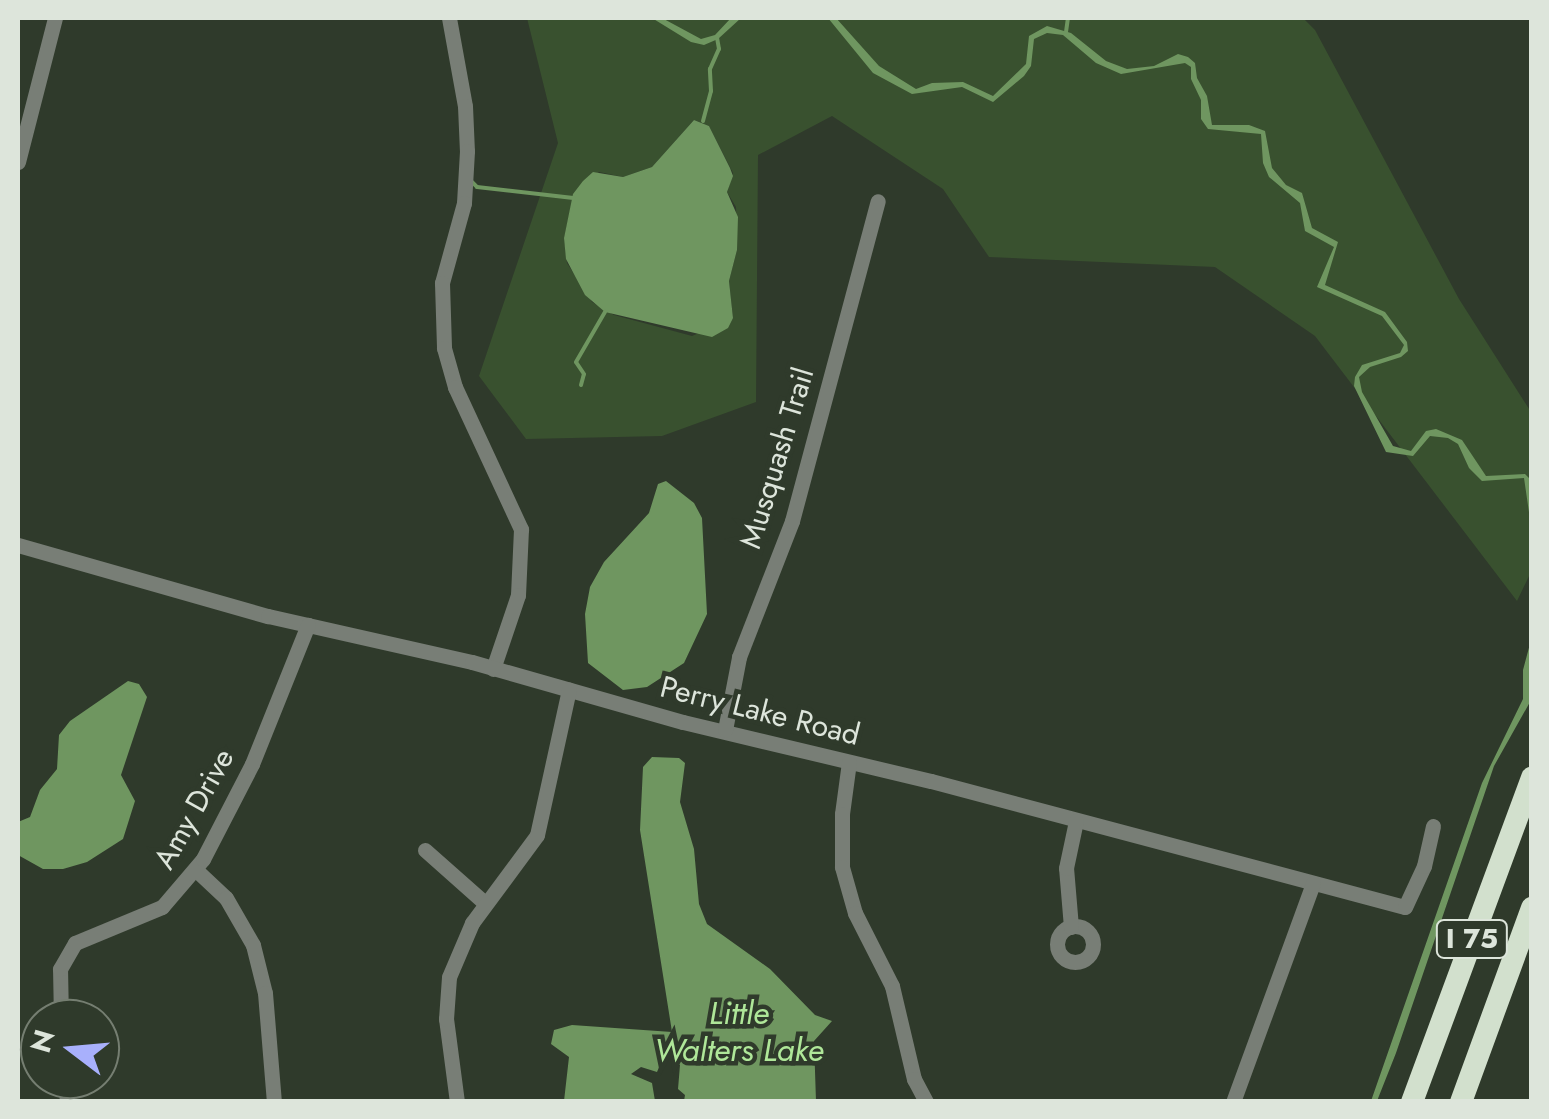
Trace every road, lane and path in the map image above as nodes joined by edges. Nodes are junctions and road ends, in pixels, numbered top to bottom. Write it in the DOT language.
graph roads {
  1 [pos="55,18"];
  2 [pos="449,18"];
  3 [pos="18,162"];
  4 [pos="878,200"];
  5 [pos="18,545"];
  6 [pos="308,625"];
  7 [pos="493,668"];
  8 [pos="569,689"];
  9 [pos="725,730"];
  10 [pos="850,762"];
  11 [pos="1532,777"];
  12 [pos="1076,820"];
  13 [pos="1433,826"];
  14 [pos="425,850"];
  15 [pos="196,869"];
  16 [pos="1313,883"];
  17 [pos="486,903"];
  18 [pos="1532,908"];
  19 [pos="1071,927"];
  20 [pos="61,999"];
  21 [pos="274,1102"];
  22 [pos="456,1102"];
  23 [pos="926,1102"];
  24 [pos="1233,1102"];
  25 [pos="1412,1102"];
  26 [pos="1461,1102"];
  1 -- 3 [label="street"];
  2 -- 7 [label="street"];
  4 -- 9 [label="street, Musquash Trail"];
  5 -- 6 [label="street, Perry Lake Road"];
  6 -- 7 [label="street, Perry Lake Road"];
  6 -- 15 [label="street, Amy Drive"];
  7 -- 8 [label="street, Perry Lake Road"];
  8 -- 9 [label="street, Perry Lake Road"];
  8 -- 17 [label="street"];
  9 -- 10 [label="street, Perry Lake Road"];
  10 -- 12 [label="street, Perry Lake Road"];
  10 -- 23 [label="street"];
  11 -- 25 [label="highway, I 75"];
  12 -- 16 [label="street, Perry Lake Road"];
  12 -- 19 [label="street"];
  13 -- 16 [label="street, Perry Lake Road"];
  14 -- 17 [label="street"];
  15 -- 20 [label="street, Amy Drive"];
  15 -- 21 [label="street"];
  16 -- 24 [label="street"];
  17 -- 22 [label="street"];
  18 -- 26 [label="highway, I 75"];
}
